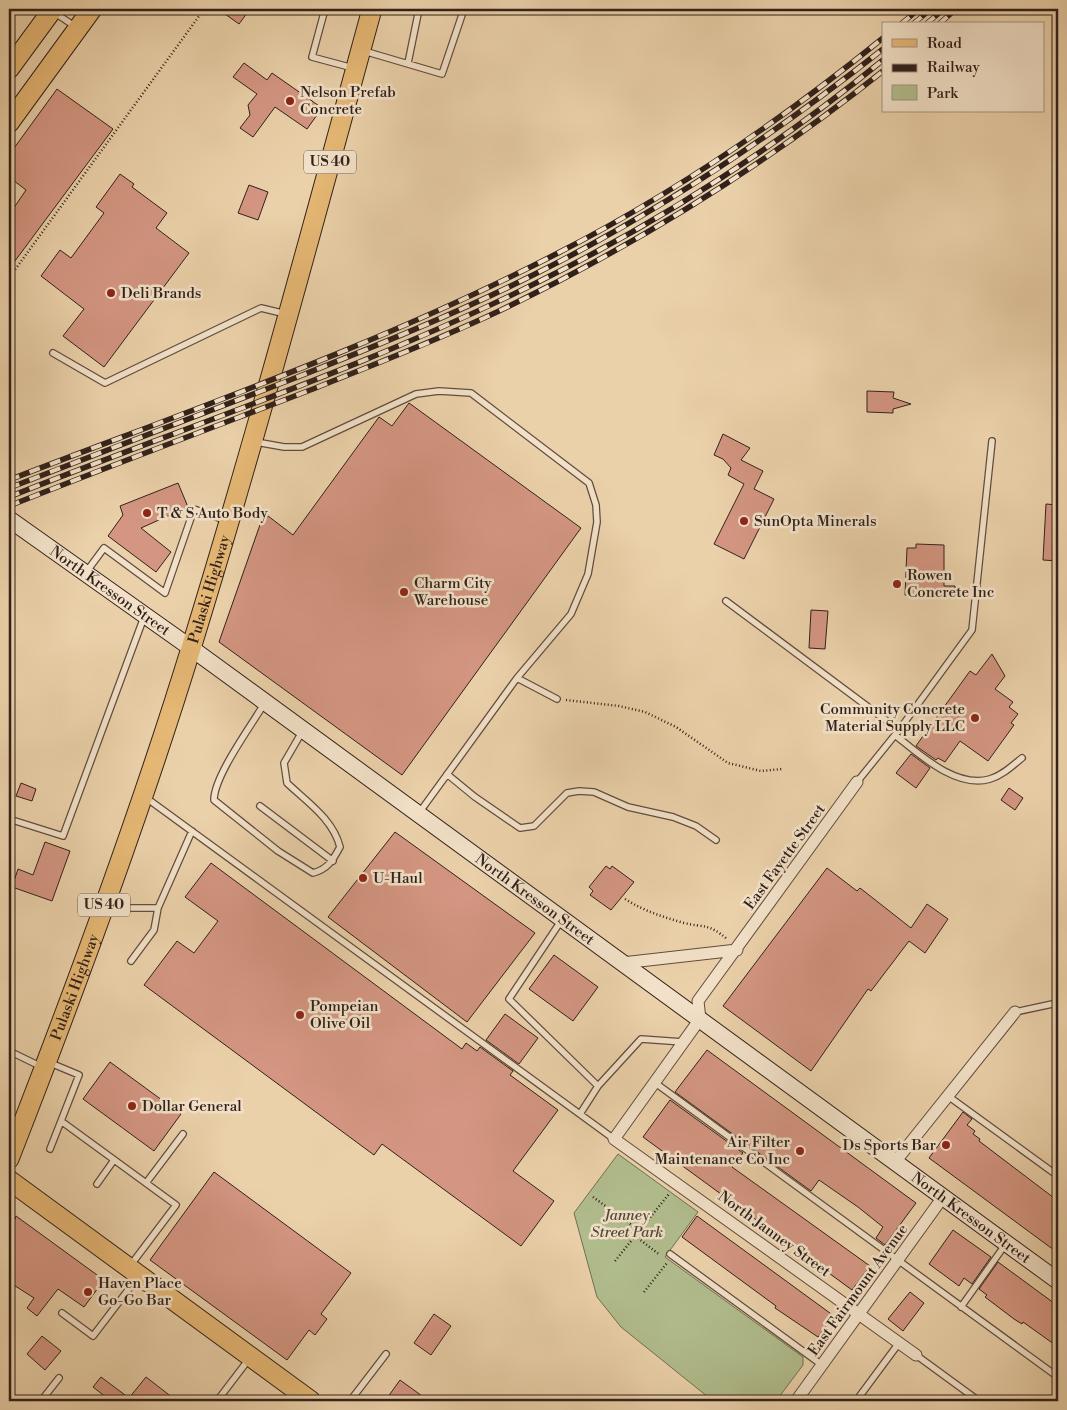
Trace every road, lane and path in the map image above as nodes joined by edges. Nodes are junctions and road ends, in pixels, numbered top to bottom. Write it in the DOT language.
graph roads {
  1 [pos="52,9"];
  2 [pos="92,9"];
  3 [pos="198,9"];
  4 [pos="325,9"];
  5 [pos="372,9"];
  6 [pos="419,9"];
  7 [pos="464,9"];
  8 [pos="78,29"];
  9 [pos="361,50"];
  10 [pos="408,63"];
  11 [pos="9,69"];
  12 [pos="356,69"];
  13 [pos="9,124"];
  14 [pos="9,278"];
  15 [pos="288,315"];
  16 [pos="53,353"];
  17 [pos="254,441"];
  18 [pos="992,441"];
  19 [pos="9,519"];
  20 [pos="229,522"];
  21 [pos="85,572"];
  22 [pos="726,601"];
  23 [pos="145,615"];
  24 [pos="191,648"];
  25 [pos="517,678"];
  26 [pos="557,699"];
  27 [pos="265,702"];
  28 [pos="303,730"];
  29 [pos="899,730"];
  30 [pos="895,735"];
  31 [pos="1022,758"];
  32 [pos="782,769"];
  33 [pos="448,774"];
  34 [pos="857,782"];
  35 [pos="142,794"];
  36 [pos="260,806"];
  37 [pos="418,814"];
  38 [pos="9,819"];
  39 [pos="192,831"];
  40 [pos="716,840"];
  41 [pos="333,861"];
  42 [pos="625,899"];
  43 [pos="105,904"];
  44 [pos="158,908"];
  45 [pos="562,919"];
  46 [pos="737,950"];
  47 [pos="131,962"];
  48 [pos="622,963"];
  49 [pos="1016,1012"];
  50 [pos="1058,1015"];
  51 [pos="700,1020"];
  52 [pos="683,1042"];
  53 [pos="9,1051"];
  54 [pos="45,1065"];
  55 [pos="654,1082"];
  56 [pos="598,1086"];
  57 [pos="948,1096"];
  58 [pos="580,1114"];
  59 [pos="61,1122"];
  60 [pos="184,1134"];
  61 [pos="614,1139"];
  62 [pos="50,1149"];
  63 [pos="9,1159"];
  64 [pos="114,1160"];
  65 [pos="895,1162"];
  66 [pos="1058,1176"];
  67 [pos="9,1180"];
  68 [pos="146,1183"];
  69 [pos="97,1184"];
  70 [pos="670,1193"];
  71 [pos="943,1197"];
  72 [pos="593,1198"];
  73 [pos="640,1231"];
  74 [pos="635,1236"];
  75 [pos="1006,1243"];
  76 [pos="670,1254"];
  77 [pos="615,1261"];
  78 [pos="898,1261"];
  79 [pos="134,1271"];
  80 [pos="1058,1281"];
  81 [pos="644,1292"];
  82 [pos="961,1307"];
  83 [pos="62,1313"];
  84 [pos="860,1314"];
  85 [pos="899,1343"];
  86 [pos="386,1354"];
  87 [pos="916,1355"];
  88 [pos="250,1357"];
  89 [pos="822,1365"];
  90 [pos="1058,1376"];
  91 [pos="58,1378"];
  92 [pos="970,1394"];
  93 [pos="41,1401"];
  94 [pos="216,1401"];
  95 [pos="311,1401"];
  96 [pos="350,1401"];
  97 [pos="611,1401"];
  98 [pos="617,1401"];
  99 [pos="796,1401"];
  100 [pos="856,1401"];
  101 [pos="964,1401"];
  102 [pos="979,1401"];
  1 -- 8 [label="lane"];
  1 -- 11 [label="main road"];
  2 -- 8 [label="main road"];
  3 -- 14 [label="path"];
  4 -- 12 [label="lane"];
  5 -- 9 [label="main road, Pulaski Highway / US 40"];
  6 -- 10 [label="lane"];
  7 -- 10 [label="lane"];
  8 -- 13 [label="main road"];
  9 -- 10 [label="lane"];
  9 -- 12 [label="main road, Pulaski Highway / US 40"];
  12 -- 15 [label="main road, Pulaski Highway / US 40"];
  15 -- 16 [label="lane"];
  15 -- 17 [label="main road, Pulaski Highway / US 40"];
  17 -- 20 [label="main road, Pulaski Highway / US 40"];
  17 -- 25 [label="lane"];
  18 -- 29 [label="lane"];
  19 -- 21 [label="street, North Kresson Street"];
  20 -- 21 [label="lane"];
  20 -- 24 [label="main road, Pulaski Highway / US 40"];
  21 -- 23 [label="street, North Kresson Street"];
  22 -- 29 [label="lane"];
  23 -- 24 [label="street, North Kresson Street"];
  23 -- 38 [label="lane"];
  24 -- 27 [label="street, North Kresson Street"];
  24 -- 35 [label="main road, Pulaski Highway / US 40"];
  25 -- 26 [label="lane"];
  25 -- 33 [label="lane"];
  26 -- 32 [label="path"];
  27 -- 28 [label="street, North Kresson Street"];
  27 -- 41 [label="lane"];
  28 -- 37 [label="street, North Kresson Street"];
  28 -- 41 [label="lane"];
  29 -- 30 [label="lane"];
  30 -- 31 [label="lane"];
  30 -- 34 [label="lane"];
  33 -- 37 [label="lane"];
  33 -- 40 [label="lane"];
  34 -- 46 [label="street, East Fayette Street"];
  35 -- 39 [label="lane"];
  35 -- 43 [label="main road, Pulaski Highway / US 40"];
  36 -- 41 [label="lane"];
  37 -- 45 [label="street, North Kresson Street"];
  39 -- 44 [label="lane"];
  39 -- 58 [label="lane"];
  42 -- 46 [label="path"];
  43 -- 44 [label="lane"];
  43 -- 54 [label="main road, Pulaski Highway / US 40"];
  44 -- 47 [label="lane"];
  45 -- 48 [label="street, North Kresson Street"];
  45 -- 56 [label="lane"];
  46 -- 48 [label="street"];
  46 -- 51 [label="street, East Fayette Street"];
  48 -- 51 [label="street, North Kresson Street"];
  49 -- 50 [label="lane"];
  49 -- 57 [label="street"];
  51 -- 52 [label="street"];
  51 -- 65 [label="street, North Kresson Street"];
  52 -- 55 [label="street"];
  52 -- 56 [label="lane"];
  53 -- 54 [label="lane"];
  54 -- 59 [label="lane"];
  54 -- 63 [label="main road, Pulaski Highway / US 40"];
  55 -- 61 [label="street"];
  55 -- 78 [label="lane"];
  56 -- 58 [label="lane"];
  57 -- 65 [label="street"];
  57 -- 66 [label="lane"];
  58 -- 61 [label="lane"];
  59 -- 62 [label="lane"];
  59 -- 64 [label="lane"];
  60 -- 68 [label="lane"];
  61 -- 84 [label="street, North Janney Street"];
  64 -- 68 [label="lane"];
  64 -- 69 [label="lane"];
  65 -- 71 [label="street, North Kresson Street"];
  67 -- 79 [label="main road"];
  68 -- 79 [label="lane"];
  70 -- 73 [label="path"];
  71 -- 75 [label="street, North Kresson Street"];
  71 -- 78 [label="street, East Fairmount Avenue"];
  72 -- 73 [label="path"];
  73 -- 74 [label="path"];
  74 -- 77 [label="path"];
  74 -- 81 [label="path"];
  75 -- 80 [label="street, North Kresson Street"];
  75 -- 82 [label="lane"];
  76 -- 89 [label="lane"];
  78 -- 82 [label="lane"];
  78 -- 84 [label="street, East Fairmount Avenue"];
  79 -- 83 [label="lane"];
  79 -- 88 [label="main road"];
  82 -- 90 [label="lane"];
  84 -- 85 [label="street, North Janney Street"];
  84 -- 89 [label="street, East Fairmount Avenue"];
  85 -- 87 [label="street, North Janney Street"];
  85 -- 100 [label="lane"];
  86 -- 96 [label="lane"];
  87 -- 92 [label="lane"];
  88 -- 94 [label="lane"];
  88 -- 95 [label="main road"];
  89 -- 99 [label="street, East Fairmount Avenue"];
  91 -- 93 [label="lane"];
  92 -- 101 [label="lane"];
  92 -- 102 [label="lane"];
  97 -- 98 [label="lane"];
}
